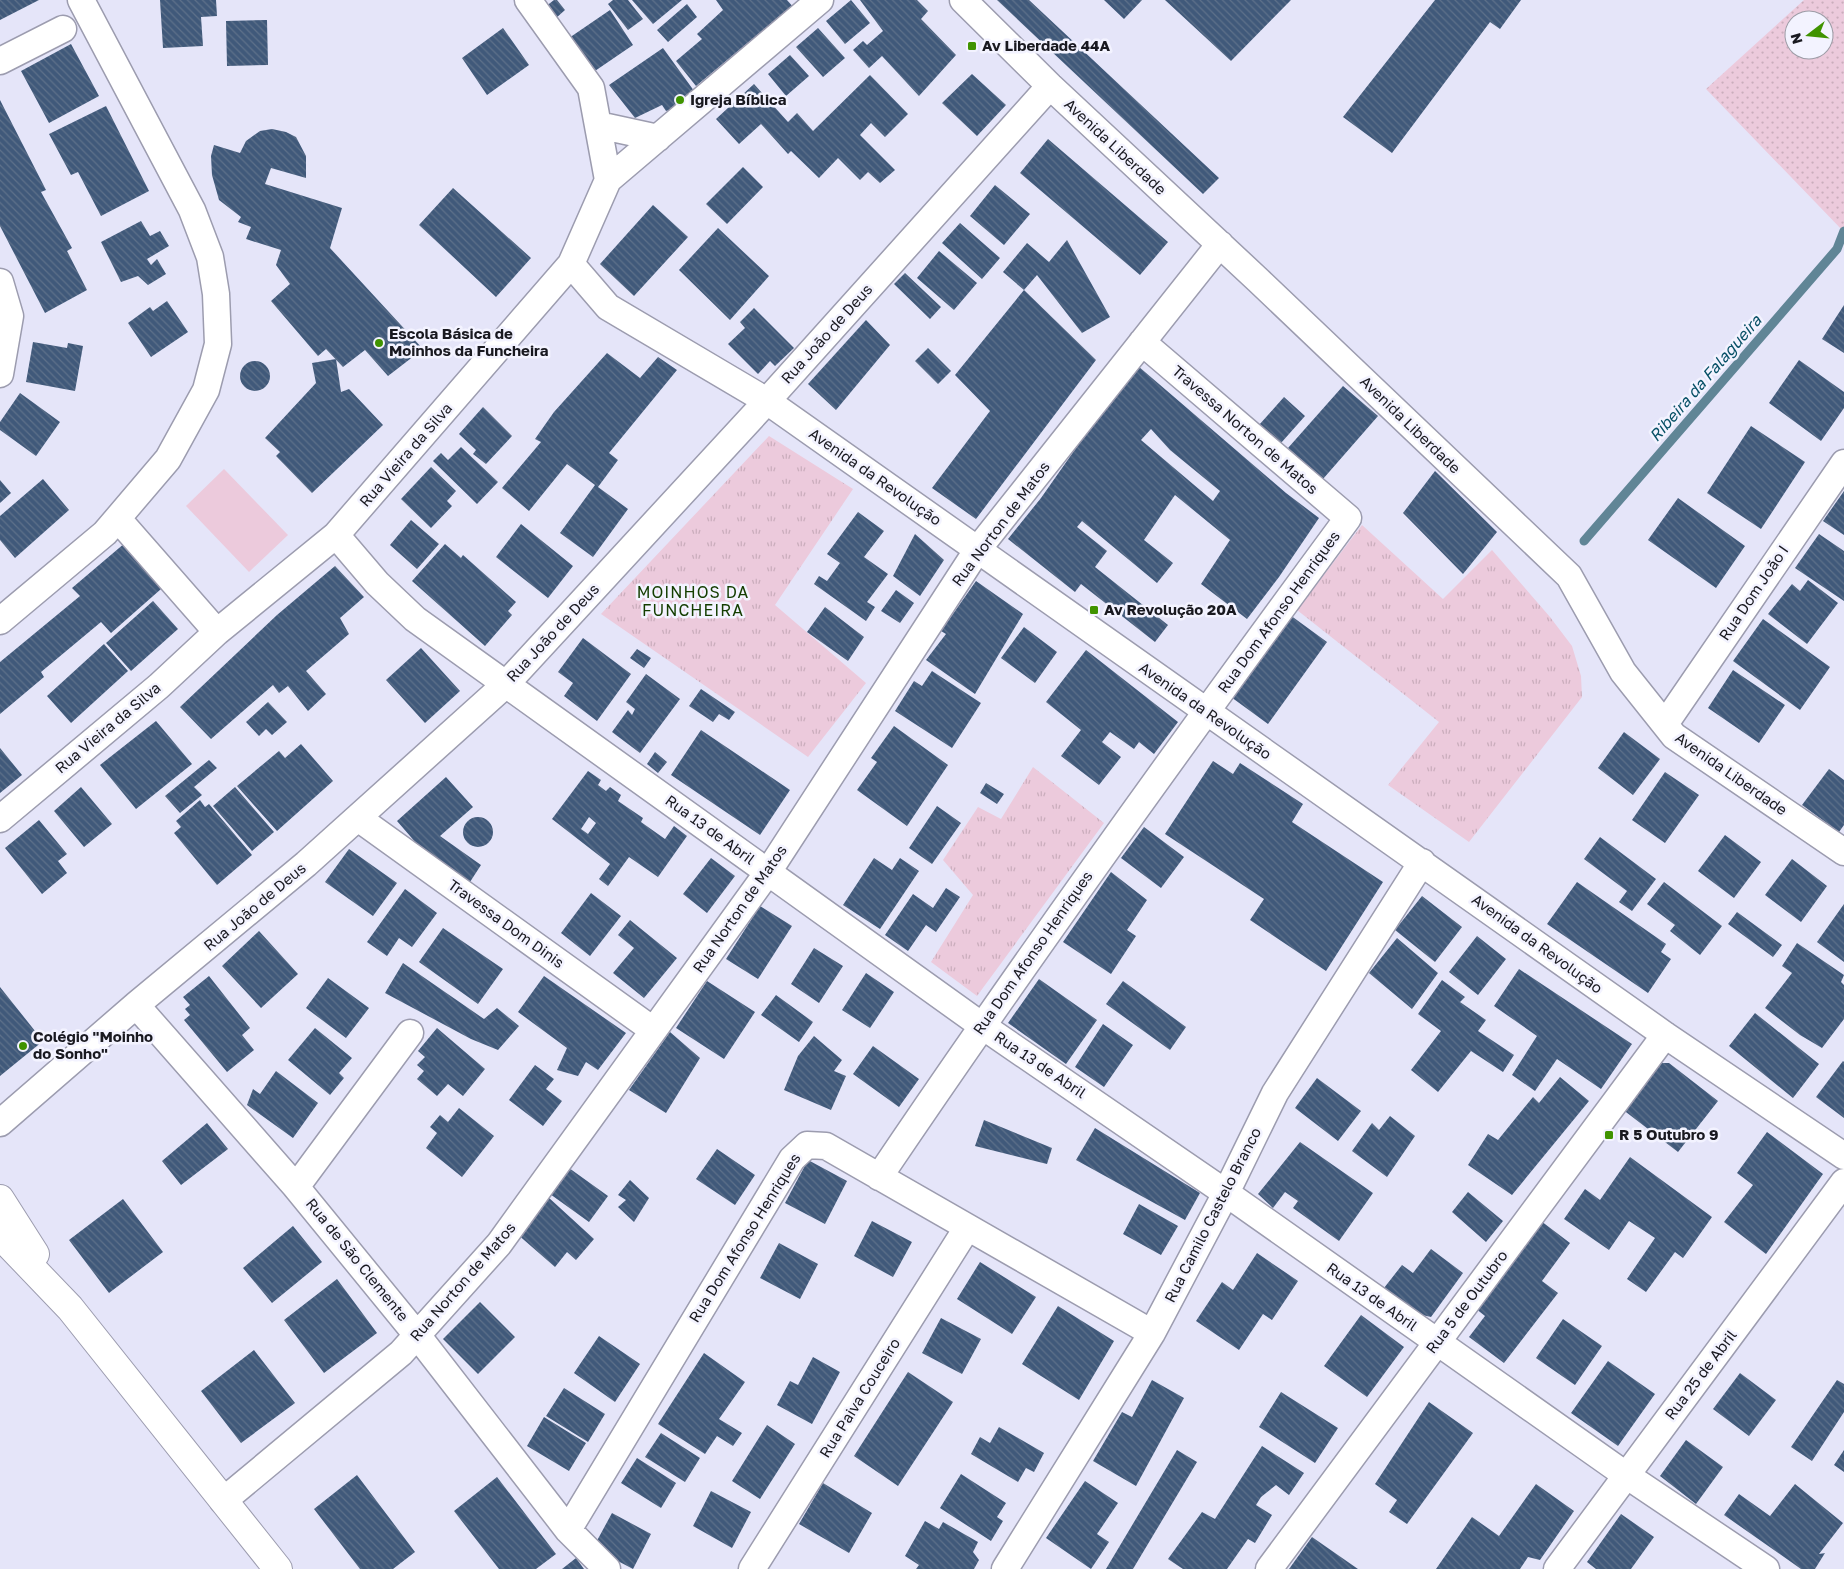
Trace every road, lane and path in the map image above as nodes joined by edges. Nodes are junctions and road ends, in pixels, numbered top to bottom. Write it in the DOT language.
graph roads {
  1 [pos="81,0"];
  2 [pos="528,0"];
  3 [pos="820,0"];
  4 [pos="963,0"];
  5 [pos="63,29"];
  6 [pos="0,61"];
  7 [pos="1050,86"];
  8 [pos="598,124"];
  9 [pos="658,138"];
  10 [pos="608,180"];
  11 [pos="1220,244"];
  12 [pos="570,264"];
  13 [pos="0,282"];
  14 [pos="1142,342"];
  15 [pos="0,374"];
  16 [pos="767,400"];
  17 [pos="1844,463"];
  18 [pos="1348,518"];
  19 [pos="118,519"];
  20 [pos="336,535"];
  21 [pos="978,549"];
  22 [pos="0,621"];
  23 [pos="217,632"];
  24 [pos="506,684"];
  25 [pos="1206,712"];
  26 [pos="1665,724"];
  27 [pos="0,818"];
  28 [pos="358,818"];
  29 [pos="1844,852"];
  30 [pos="1422,862"];
  31 [pos="768,872"];
  32 [pos="136,1005"];
  33 [pos="981,1025"];
  34 [pos="653,1030"];
  35 [pos="410,1033"];
  36 [pos="1665,1035"];
  37 [pos="0,1123"];
  38 [pos="1844,1156"];
  39 [pos="880,1177"];
  40 [pos="1844,1182"];
  41 [pos="296,1187"];
  42 [pos="1226,1193"];
  43 [pos="0,1199"];
  44 [pos="968,1228"];
  45 [pos="0,1234"];
  46 [pos="70,1308"];
  47 [pos="1152,1333"];
  48 [pos="418,1335"];
  49 [pos="1437,1343"];
  50 [pos="1626,1475"];
  51 [pos="223,1501"];
  52 [pos="568,1530"];
  53 [pos="278,1569"];
  54 [pos="606,1569"];
  55 [pos="752,1569"];
  56 [pos="1005,1569"];
  57 [pos="1269,1569"];
  58 [pos="1557,1569"];
  59 [pos="1766,1569"];
  1 -- 19 [label="street"];
  2 -- 8 [label="street"];
  3 -- 9 [label="street"];
  4 -- 7 [label="street, Avenida Liberdade"];
  5 -- 6 [label="street"];
  7 -- 11 [label="street, Avenida Liberdade"];
  7 -- 16 [label="street, Rua João de Deus"];
  8 -- 9 [label="street"];
  8 -- 10 [label="street"];
  9 -- 10 [label="street"];
  10 -- 12 [label="street, Rua Vieira da Silva"];
  11 -- 14 [label="street, Rua Norton de Matos"];
  11 -- 26 [label="street, Avenida Liberdade"];
  12 -- 16 [label="street, Avenida da Revolução"];
  12 -- 20 [label="street, Rua Vieira da Silva"];
  13 -- 15 [label="street"];
  14 -- 18 [label="street, Travessa Norton de Matos"];
  14 -- 21 [label="street, Rua Norton de Matos"];
  16 -- 21 [label="street, Avenida da Revolução"];
  16 -- 24 [label="street, Rua João de Deus"];
  17 -- 26 [label="street, Rua Dom João I"];
  18 -- 25 [label="street, Rua Dom Afonso Henriques"];
  19 -- 22 [label="street"];
  19 -- 23 [label="street"];
  20 -- 23 [label="street, Rua Vieira da Silva"];
  20 -- 24 [label="street, Rua 13 de Abril"];
  21 -- 25 [label="street, Avenida da Revolução"];
  21 -- 31 [label="street, Rua Norton de Matos"];
  23 -- 27 [label="street, Rua Vieira da Silva"];
  24 -- 28 [label="street, Rua João de Deus"];
  24 -- 31 [label="street, Rua 13 de Abril"];
  25 -- 30 [label="street, Avenida da Revolução"];
  25 -- 33 [label="street, Rua Dom Afonso Henriques"];
  26 -- 29 [label="street, Avenida Liberdade"];
  28 -- 32 [label="street, Rua João de Deus"];
  28 -- 34 [label="street, Travessa Dom Dinis"];
  30 -- 36 [label="street, Avenida da Revolução"];
  30 -- 42 [label="street, Rua Camilo Castelo Branco"];
  31 -- 33 [label="street, Rua 13 de Abril"];
  31 -- 34 [label="street, Rua Norton de Matos"];
  32 -- 37 [label="street, Rua João de Deus"];
  32 -- 41 [label="street, Rua de São Clemente"];
  33 -- 39 [label="street, Rua Dom Afonso Henriques"];
  33 -- 42 [label="street, Rua 13 de Abril"];
  34 -- 48 [label="street, Rua Norton de Matos"];
  35 -- 41 [label="street"];
  36 -- 38 [label="street, Avenida da Revolução"];
  36 -- 49 [label="street, Rua 5 de Outubro"];
  39 -- 44 [label="street"];
  39 -- 52 [label="street, Rua Dom Afonso Henriques"];
  40 -- 50 [label="street, Rua 25 de Abril"];
  41 -- 48 [label="street, Rua de São Clemente"];
  42 -- 47 [label="street, Rua Camilo Castelo Branco"];
  42 -- 49 [label="street, Rua 13 de Abril"];
  43 -- 46 [label="street"];
  44 -- 47 [label="street"];
  44 -- 55 [label="street, Rua Paiva Couceiro"];
  45 -- 46 [label="street"];
  46 -- 51 [label="street"];
  47 -- 56 [label="street, Rua Camilo Castelo Branco"];
  48 -- 51 [label="street, Rua Norton de Matos"];
  48 -- 52 [label="street, Rua de São Clemente"];
  49 -- 50 [label="street, Rua 13 de Abril"];
  49 -- 57 [label="street, Rua 5 de Outubro"];
  50 -- 58 [label="street, Rua 25 de Abril"];
  50 -- 59 [label="street, Rua 13 de Abril"];
  51 -- 53 [label="street"];
  52 -- 54 [label="street, Rua de São Clemente"];
}
